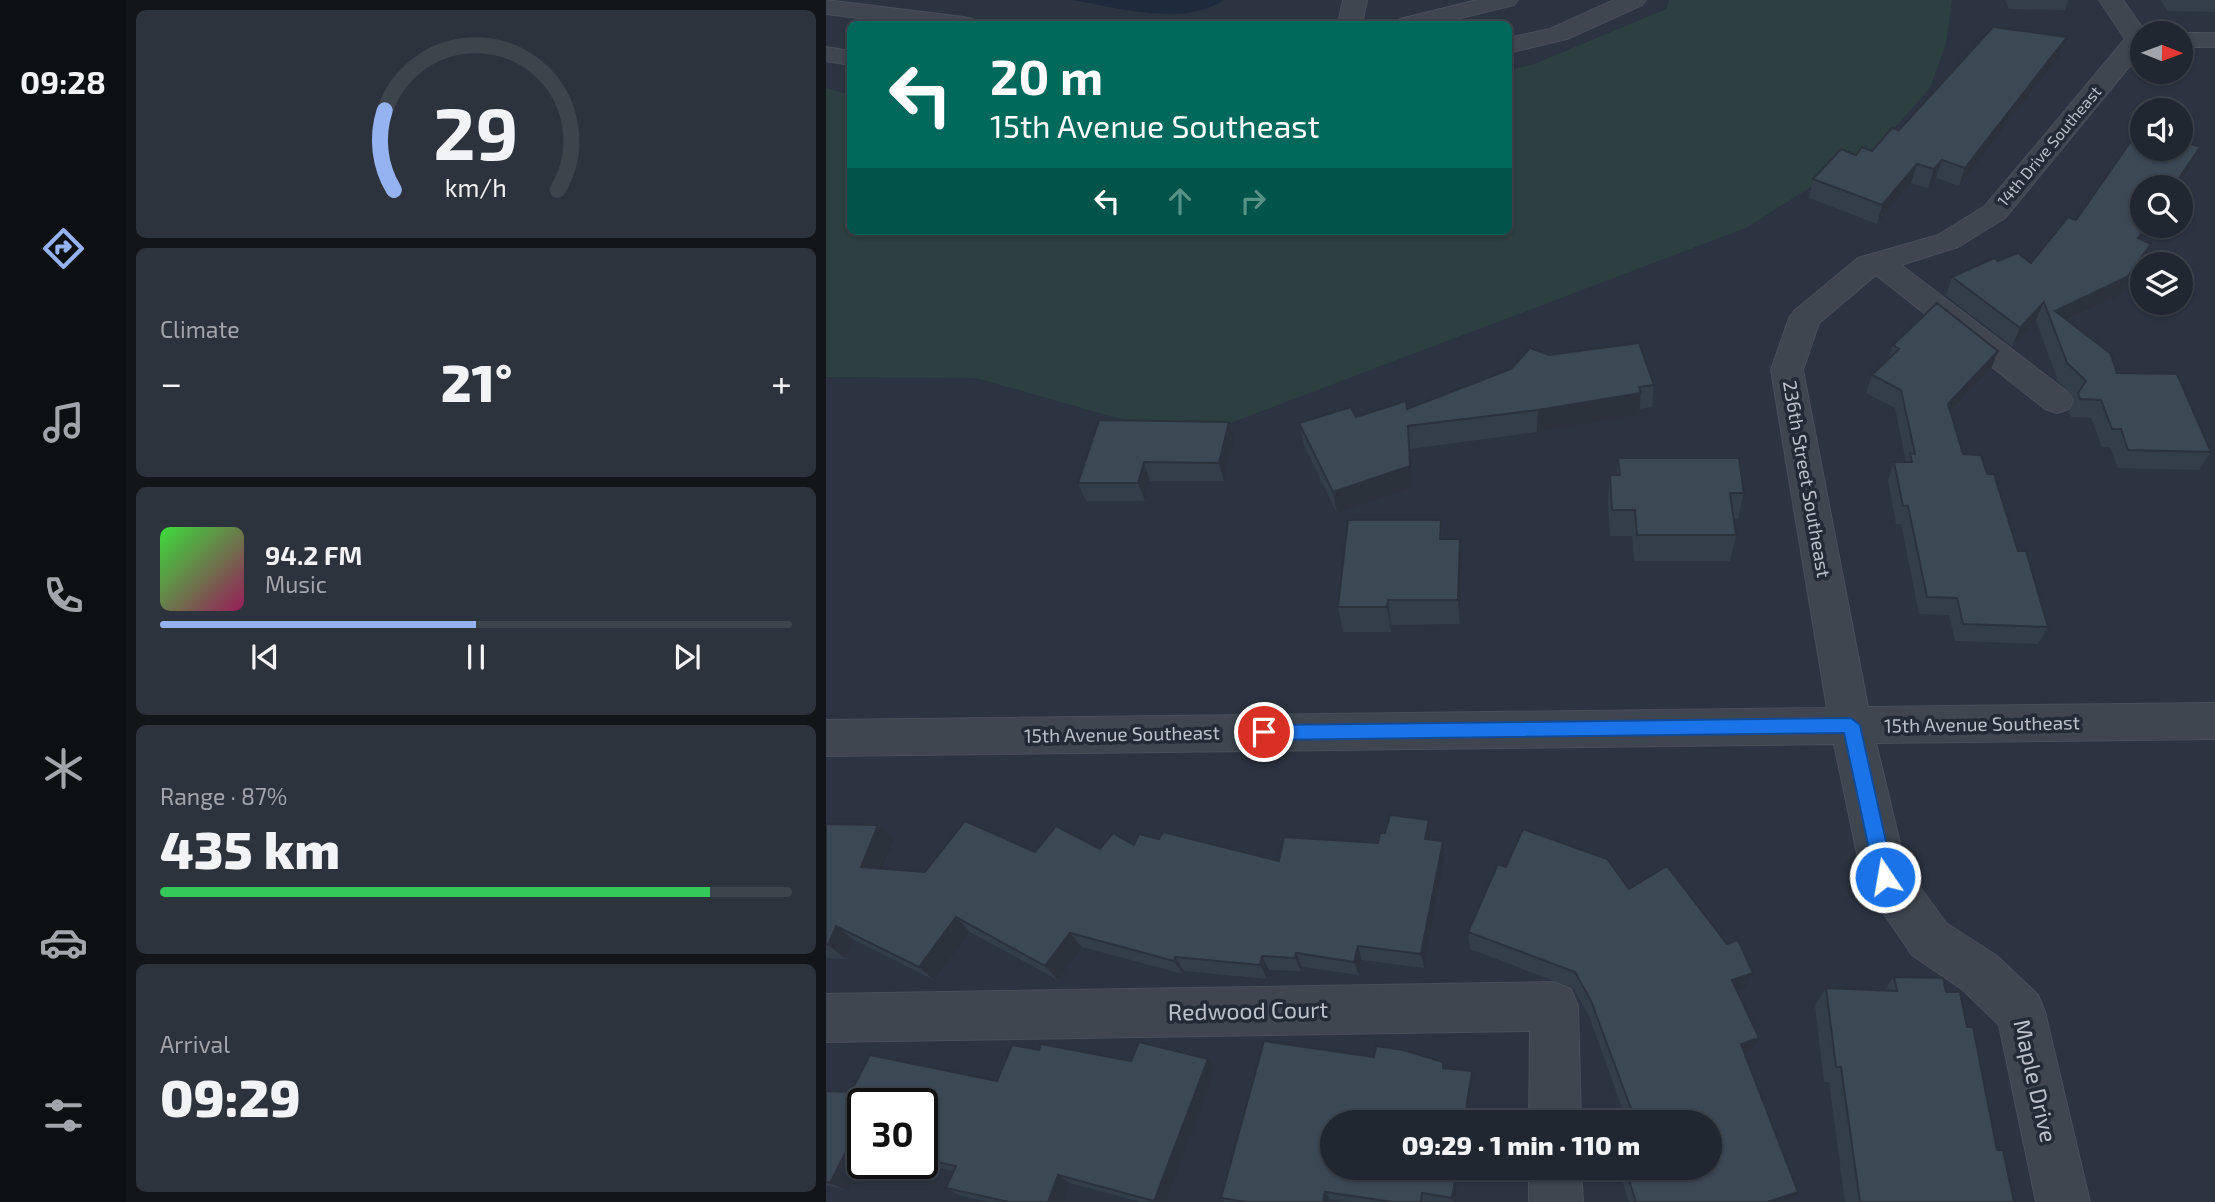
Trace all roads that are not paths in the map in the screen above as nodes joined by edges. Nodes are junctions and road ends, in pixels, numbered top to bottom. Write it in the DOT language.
graph roads {
  1 [pos="1355,0"];
  2 [pos="1506,0"];
  3 [pos="1634,0"];
  4 [pos="2111,0"];
  5 [pos="826,7"];
  6 [pos="939,21"];
  7 [pos="1351,21"];
  8 [pos="1421,21"];
  9 [pos="2130,26"];
  10 [pos="2193,40"];
  11 [pos="2215,40"];
  12 [pos="1512,45"];
  13 [pos="2130,52"];
  14 [pos="826,54"];
  15 [pos="847,58"];
  16 [pos="1874,264"];
  17 [pos="2057,401"];
  18 [pos="2215,721"];
  19 [pos="1851,725"];
  20 [pos="826,738"];
  21 [pos="826,1018"];
  22 [pos="1555,1110"];
  23 [pos="1555,1180"];
  24 [pos="1556,1202"];
  25 [pos="2063,1202"];
  1 -- 7 [label="street"];
  2 -- 8 [label="street"];
  3 -- 12 [label="street"];
  4 -- 9 [label="street"];
  5 -- 6 [label="street"];
  10 -- 11 [label="street"];
  13 -- 16 [label="street, 14th Drive Southeast"];
  14 -- 15 [label="street"];
  16 -- 17 [label="street"];
  16 -- 19 [label="street, 236th Street Southeast"];
  18 -- 19 [label="street, 15th Avenue Southeast"];
  19 -- 20 [label="street, 15th Avenue Southeast"];
  19 -- 25 [label="street, Maple Drive"];
  21 -- 22 [label="street, Redwood Court"];
  23 -- 24 [label="street"];
}
